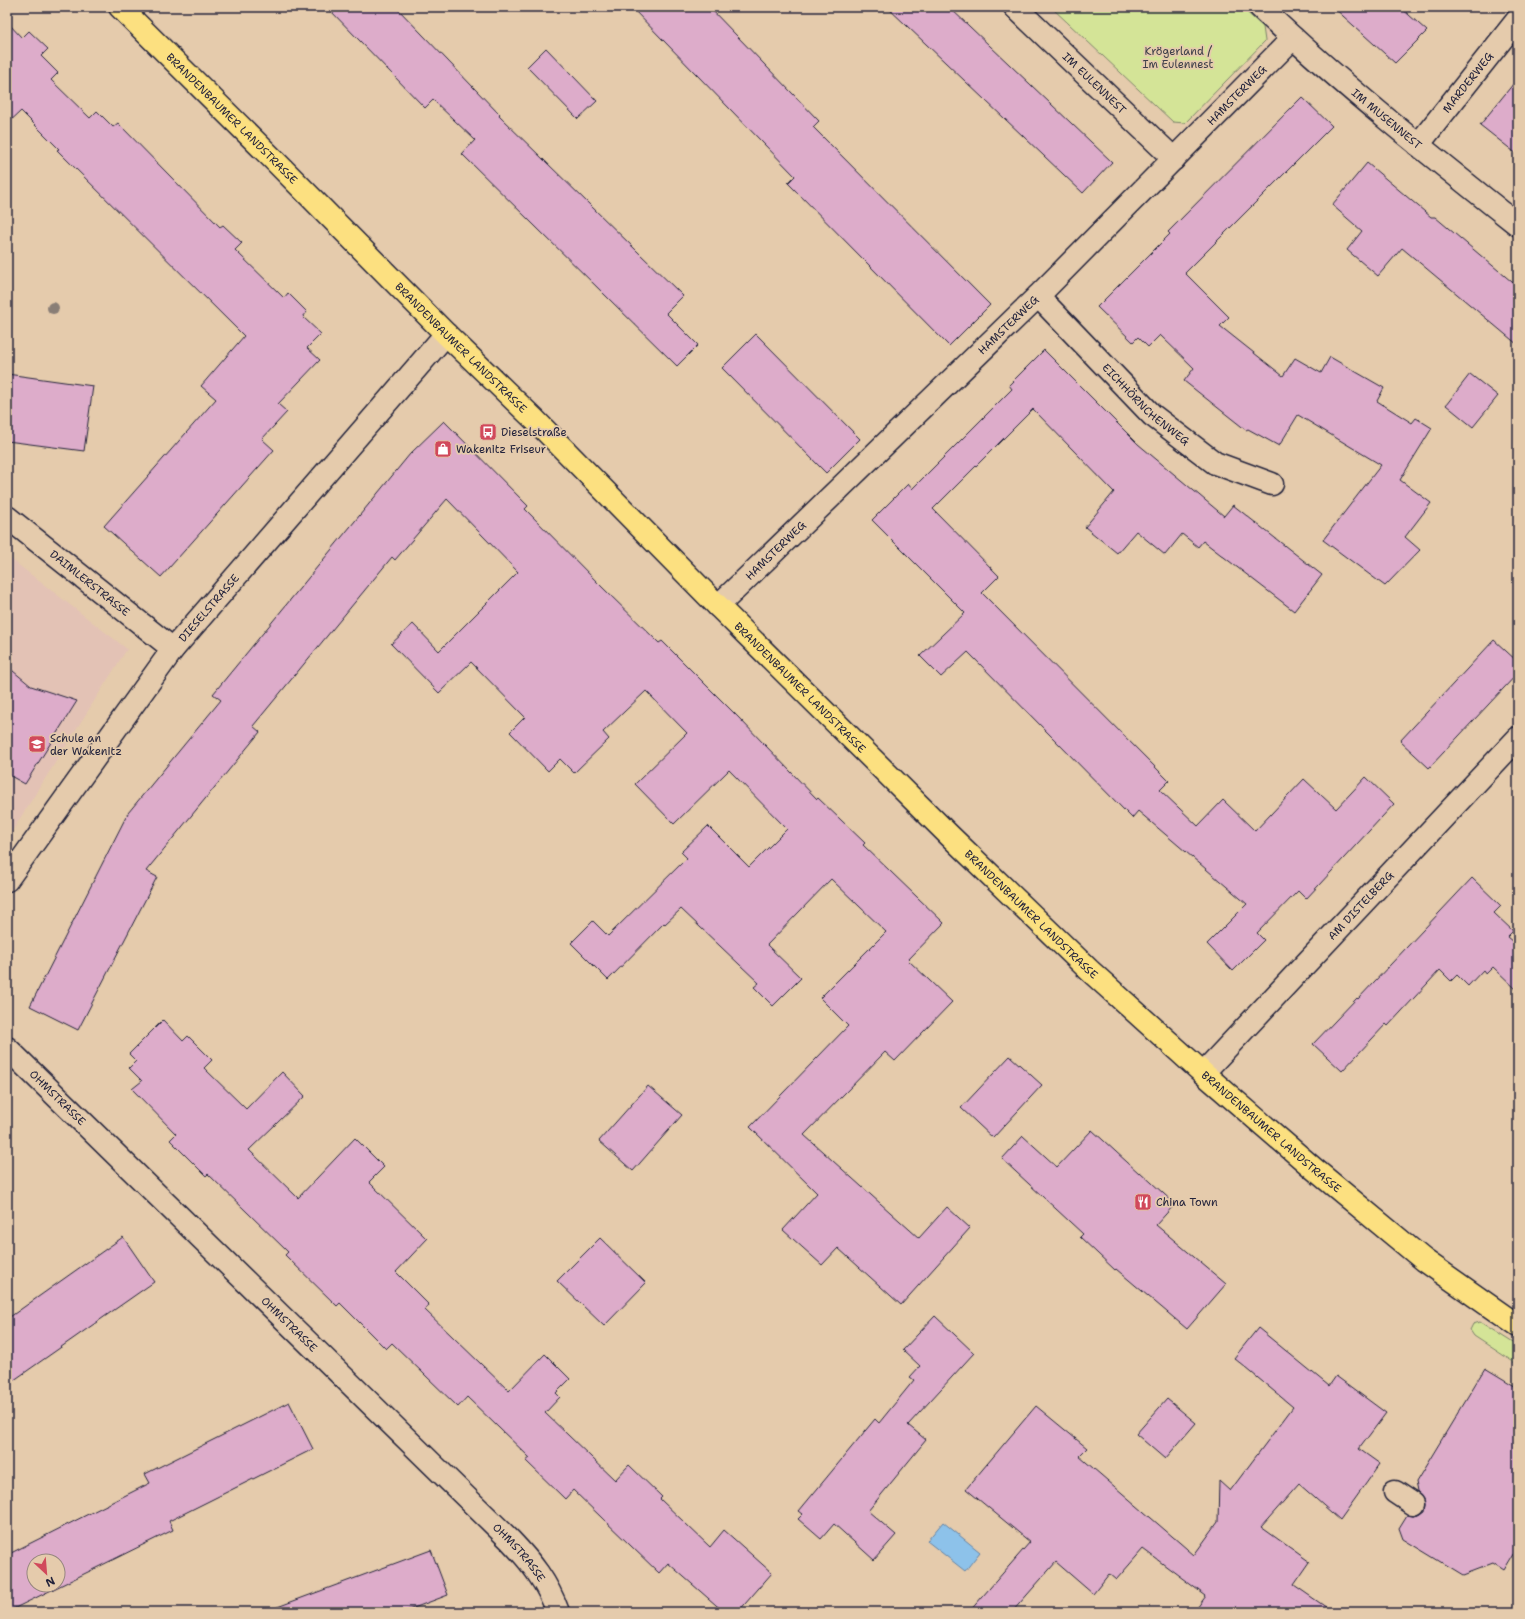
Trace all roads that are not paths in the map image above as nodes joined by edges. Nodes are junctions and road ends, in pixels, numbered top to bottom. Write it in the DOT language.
graph roads {
  1 [pos="120,7"];
  2 [pos="1015,7"];
  3 [pos="1260,7"];
  4 [pos="1518,20"];
  5 [pos="1293,38"];
  6 [pos="1418,144"];
  7 [pos="1174,158"];
  8 [pos="1518,226"];
  9 [pos="1038,296"];
  10 [pos="446,334"];
  11 [pos="1272,484"];
  12 [pos="7,516"];
  13 [pos="718,606"];
  14 [pos="173,649"];
  15 [pos="1518,738"];
  16 [pos="7,880"];
  17 [pos="7,1048"];
  18 [pos="1203,1073"];
  19 [pos="1518,1326"];
  20 [pos="1395,1492"];
  21 [pos="1413,1504"];
  22 [pos="558,1612"];
  1 -- 10 [label="main road, BRANDENBAUMER LANDSTRASSE"];
  2 -- 7 [label="street, IM EULENNEST"];
  3 -- 5 [label="street, IM MUSENNEST"];
  4 -- 6 [label="street, MARDERWEG"];
  5 -- 6 [label="street, IM MUSENNEST"];
  5 -- 7 [label="street, HAMSTERWEG"];
  6 -- 8 [label="street, IM MUSENNEST"];
  7 -- 9 [label="street, HAMSTERWEG"];
  9 -- 11 [label="street, EICHHÖRNCHENWEG"];
  9 -- 13 [label="street, HAMSTERWEG"];
  10 -- 13 [label="main road, BRANDENBAUMER LANDSTRASSE"];
  10 -- 14 [label="street, DIESELSTRASSE"];
  12 -- 14 [label="street, DAIMLERSTRASSE"];
  13 -- 18 [label="main road, BRANDENBAUMER LANDSTRASSE"];
  14 -- 16 [label="street, DIESELSTRASSE"];
  15 -- 18 [label="street, AM DISTELBERG"];
  17 -- 22 [label="street, OHMSTRASSE"];
  18 -- 19 [label="main road, BRANDENBAUMER LANDSTRASSE"];
  20 -- 21 [label="street"];
}
